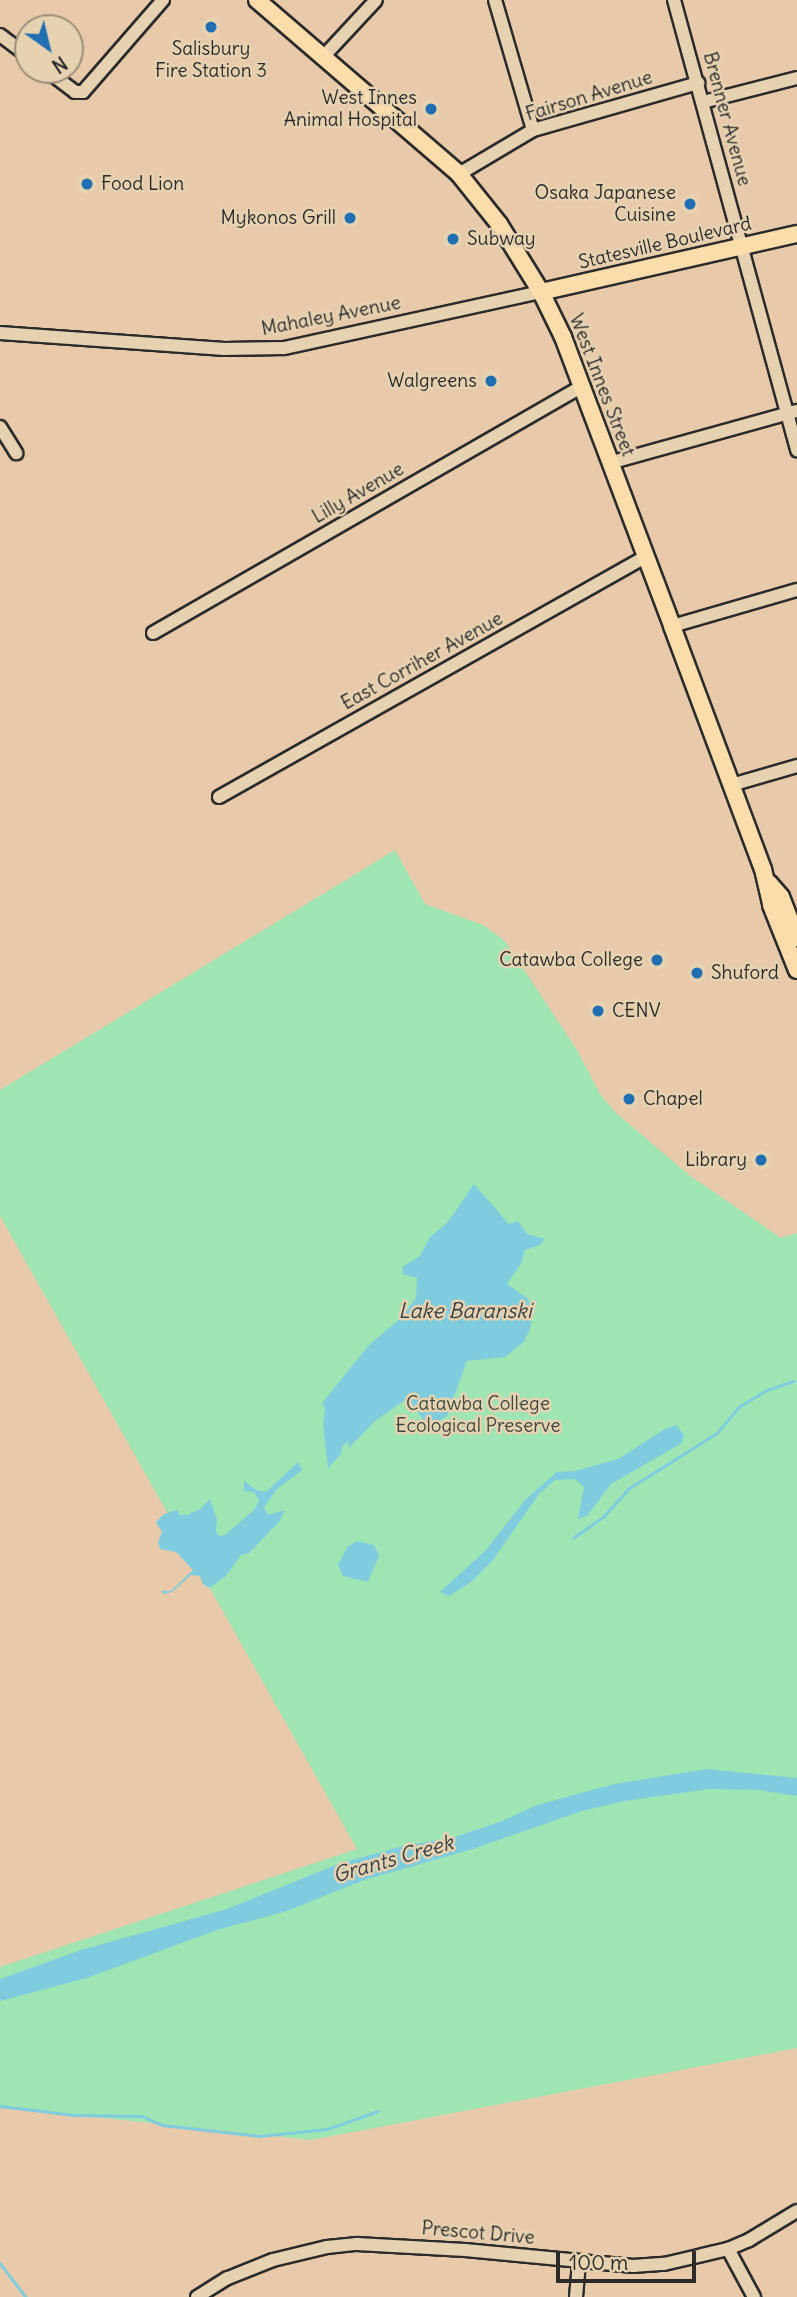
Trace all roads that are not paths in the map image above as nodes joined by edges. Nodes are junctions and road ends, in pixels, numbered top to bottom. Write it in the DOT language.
graph roads {
  1 [pos="163,0"];
  2 [pos="257,0"];
  3 [pos="376,0"];
  4 [pos="495,0"];
  5 [pos="674,0"];
  6 [pos="0,35"];
  7 [pos="14,46"];
  8 [pos="324,56"];
  9 [pos="797,78"];
  10 [pos="698,83"];
  11 [pos="64,84"];
  12 [pos="703,102"];
  13 [pos="533,130"];
  14 [pos="459,174"];
  15 [pos="797,234"];
  16 [pos="741,247"];
  17 [pos="541,292"];
  18 [pos="0,333"];
  19 [pos="582,387"];
  20 [pos="792,412"];
  21 [pos="0,427"];
  22 [pos="797,451"];
  23 [pos="16,453"];
  24 [pos="609,463"];
  25 [pos="644,558"];
  26 [pos="797,590"];
  27 [pos="672,626"];
  28 [pos="153,633"];
  29 [pos="797,766"];
  30 [pos="731,785"];
  31 [pos="219,797"];
  32 [pos="765,878"];
  33 [pos="797,938"];
  34 [pos="797,971"];
  35 [pos="797,2211"];
  36 [pos="728,2249"];
  37 [pos="579,2262"];
  38 [pos="197,2297"];
  39 [pos="576,2297"];
  40 [pos="754,2297"];
  1 -- 11 [label="street"];
  2 -- 8 [label="main road, West Innes Street"];
  3 -- 8 [label="street"];
  4 -- 13 [label="street"];
  5 -- 10 [label="street, Brenner Avenue"];
  6 -- 7 [label="street"];
  8 -- 14 [label="main road, West Innes Street"];
  9 -- 12 [label="street"];
  10 -- 12 [label="street, Brenner Avenue"];
  10 -- 13 [label="street, Fairson Avenue"];
  12 -- 16 [label="street, Brenner Avenue"];
  13 -- 14 [label="street, Fairson Avenue"];
  14 -- 17 [label="main road, West Innes Street"];
  15 -- 16 [label="main road, Statesville Boulevard"];
  16 -- 17 [label="main road, Statesville Boulevard"];
  16 -- 20 [label="street, Brenner Avenue"];
  17 -- 18 [label="street, Mahaley Avenue"];
  17 -- 19 [label="main road, West Innes Street"];
  19 -- 24 [label="main road, West Innes Street"];
  19 -- 28 [label="street, Lilly Avenue"];
  20 -- 22 [label="street, Brenner Avenue"];
  20 -- 24 [label="street"];
  21 -- 23 [label="street"];
  24 -- 25 [label="main road, West Innes Street"];
  25 -- 27 [label="main road, West Innes Street"];
  25 -- 31 [label="street, East Corriher Avenue"];
  26 -- 27 [label="street"];
  27 -- 30 [label="main road, West Innes Street"];
  29 -- 30 [label="street"];
  30 -- 32 [label="main road, West Innes Street"];
  32 -- 33 [label="main road, West Innes Street"];
  32 -- 34 [label="main road, West Innes Street"];
  35 -- 36 [label="street, Prescot Drive"];
  36 -- 37 [label="street, Prescot Drive"];
  36 -- 40 [label="street"];
  37 -- 38 [label="street, Prescot Drive"];
  37 -- 39 [label="street"];
}
